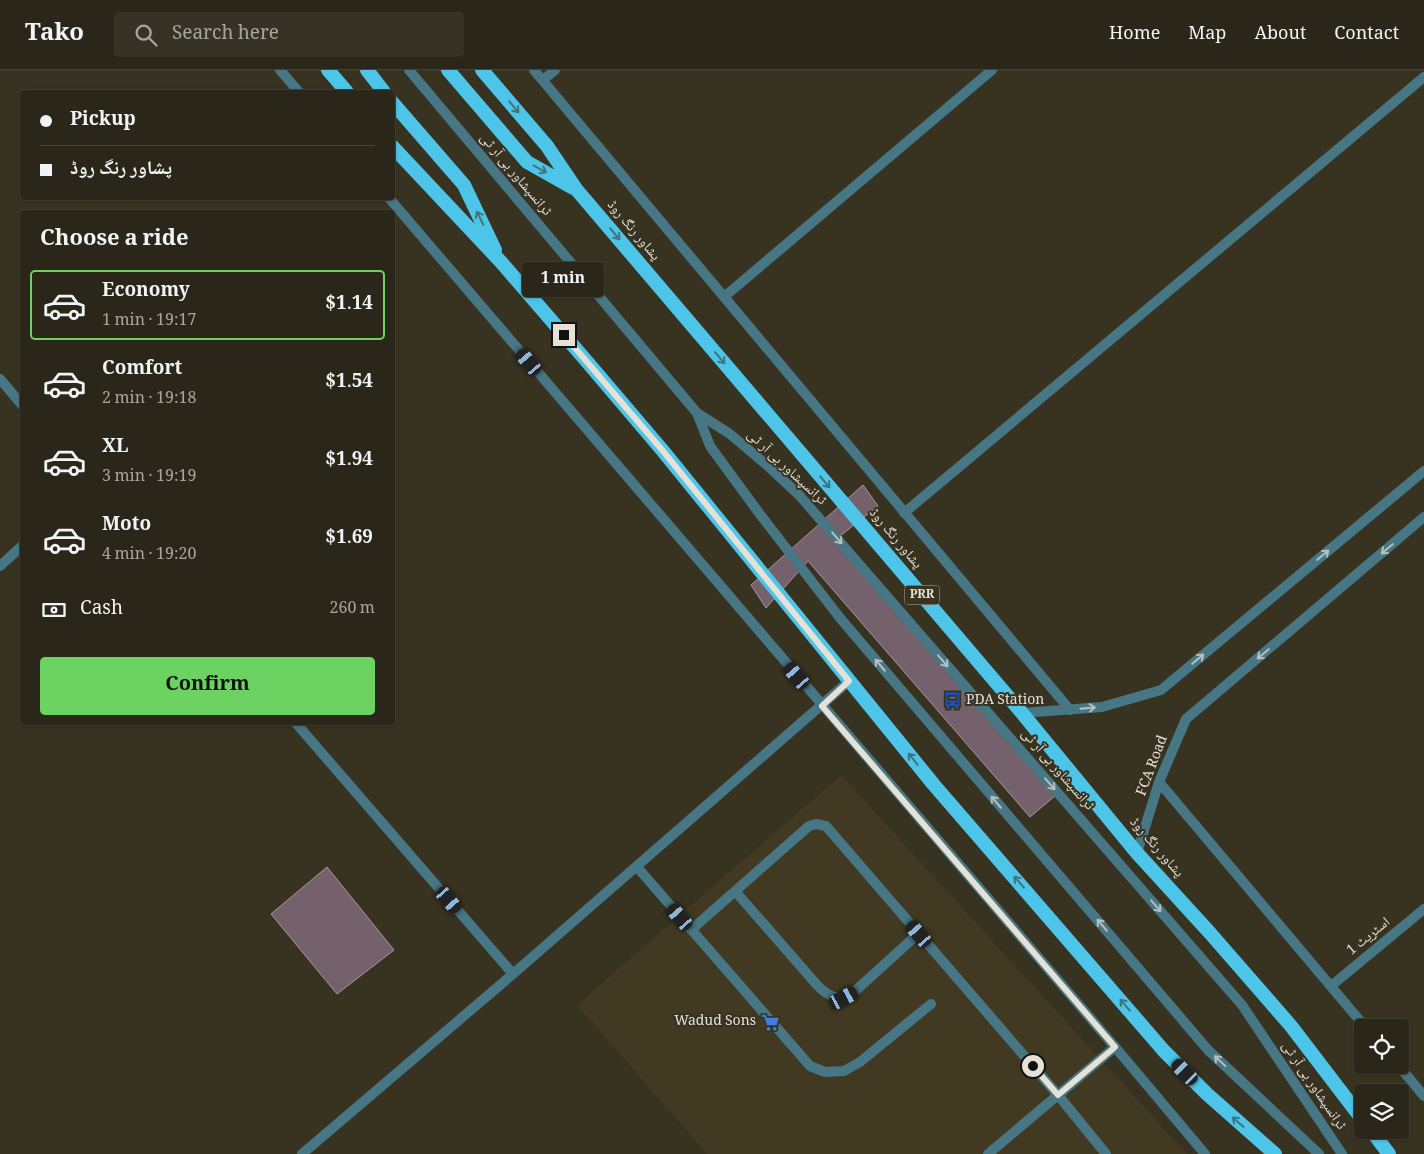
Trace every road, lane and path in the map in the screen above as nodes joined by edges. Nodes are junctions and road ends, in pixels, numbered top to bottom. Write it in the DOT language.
graph roads {
  1 [pos="280,70"];
  2 [pos="328,70"];
  3 [pos="367,70"];
  4 [pos="409,70"];
  5 [pos="448,70"];
  6 [pos="482,70"];
  7 [pos="534,70"];
  8 [pos="555,70"];
  9 [pos="992,70"];
  10 [pos="1424,77"];
  11 [pos="543,80"];
  12 [pos="297,90"];
  13 [pos="345,90"];
  14 [pos="382,90"];
  15 [pos="395,105"];
  16 [pos="395,149"];
  17 [pos="576,189"];
  18 [pos="391,200"];
  19 [pos="501,262"];
  20 [pos="724,297"];
  21 [pos="0,379"];
  22 [pos="20,403"];
  23 [pos="697,413"];
  24 [pos="1424,471"];
  25 [pos="904,513"];
  26 [pos="1424,517"];
  27 [pos="20,548"];
  28 [pos="0,566"];
  29 [pos="849,681"];
  30 [pos="822,706"];
  31 [pos="1070,710"];
  32 [pos="1022,713"];
  33 [pos="299,725"];
  34 [pos="1159,782"];
  35 [pos="1137,853"];
  36 [pos="637,867"];
  37 [pos="735,891"];
  38 [pos="1424,909"];
  39 [pos="691,930"];
  40 [pos="919,934"];
  41 [pos="513,974"];
  42 [pos="1331,986"];
  43 [pos="931,1004"];
  44 [pos="1358,1019"];
  45 [pos="1115,1047"];
  46 [pos="1406,1074"];
  47 [pos="1058,1095"];
  48 [pos="1424,1096"];
  49 [pos="1354,1109"];
  50 [pos="1378,1139"];
  51 [pos="302,1154"];
  52 [pos="988,1154"];
  53 [pos="1106,1154"];
  54 [pos="1205,1154"];
  55 [pos="1275,1154"];
  56 [pos="1319,1154"];
  57 [pos="1342,1154"];
  58 [pos="1390,1154"];
  1 -- 12 [label="street"];
  2 -- 13 [label="highway"];
  3 -- 14 [label="highway"];
  4 -- 23 [label="street, ٹرانسپشاور بی آر ٹی"];
  5 -- 17 [label="highway, one-way"];
  6 -- 17 [label="highway, پشاور رنگ روڈ / PRR, one-way"];
  7 -- 11 [label="street"];
  8 -- 11 [label="street"];
  9 -- 20 [label="street"];
  10 -- 25 [label="street"];
  11 -- 20 [label="street"];
  19 -- 15 [label="highway, one-way"];
  16 -- 19 [label="highway"];
  17 -- 32 [label="highway, پشاور رنگ روڈ / PRR, one-way"];
  18 -- 30 [label="street"];
  19 -- 29 [label="highway"];
  20 -- 25 [label="street"];
  21 -- 22 [label="street"];
  56 -- 23 [label="street, ٹرانسپشاور بی آر ٹی, one-way"];
  23 -- 57 [label="street, ٹرانسپشاور بی آر ٹی, one-way"];
  31 -- 24 [label="street, one-way"];
  25 -- 31 [label="street"];
  26 -- 34 [label="street, FCA Road, one-way"];
  27 -- 28 [label="street"];
  29 -- 30 [label="street"];
  55 -- 29 [label="highway, one-way"];
  30 -- 36 [label="street"];
  30 -- 45 [label="street"];
  31 -- 32 [label="street"];
  32 -- 35 [label="highway, پشاور رنگ روڈ / PRR"];
  33 -- 41 [label="street"];
  34 -- 35 [label="street, FCA Road"];
  34 -- 42 [label="street"];
  35 -- 49 [label="highway, پشاور رنگ روڈ / PRR"];
  36 -- 39 [label="street"];
  36 -- 41 [label="street"];
  37 -- 39 [label="street"];
  37 -- 40 [label="street"];
  37 -- 40 [label="street"];
  38 -- 42 [label="street, اسٹریٹ 1"];
  39 -- 43 [label="street"];
  40 -- 47 [label="street"];
  41 -- 51 [label="street"];
  42 -- 44 [label="street"];
  45 -- 47 [label="street"];
  45 -- 54 [label="street"];
  46 -- 48 [label="street"];
  47 -- 52 [label="street"];
  47 -- 53 [label="street"];
  50 -- 58 [label="highway"];
}
